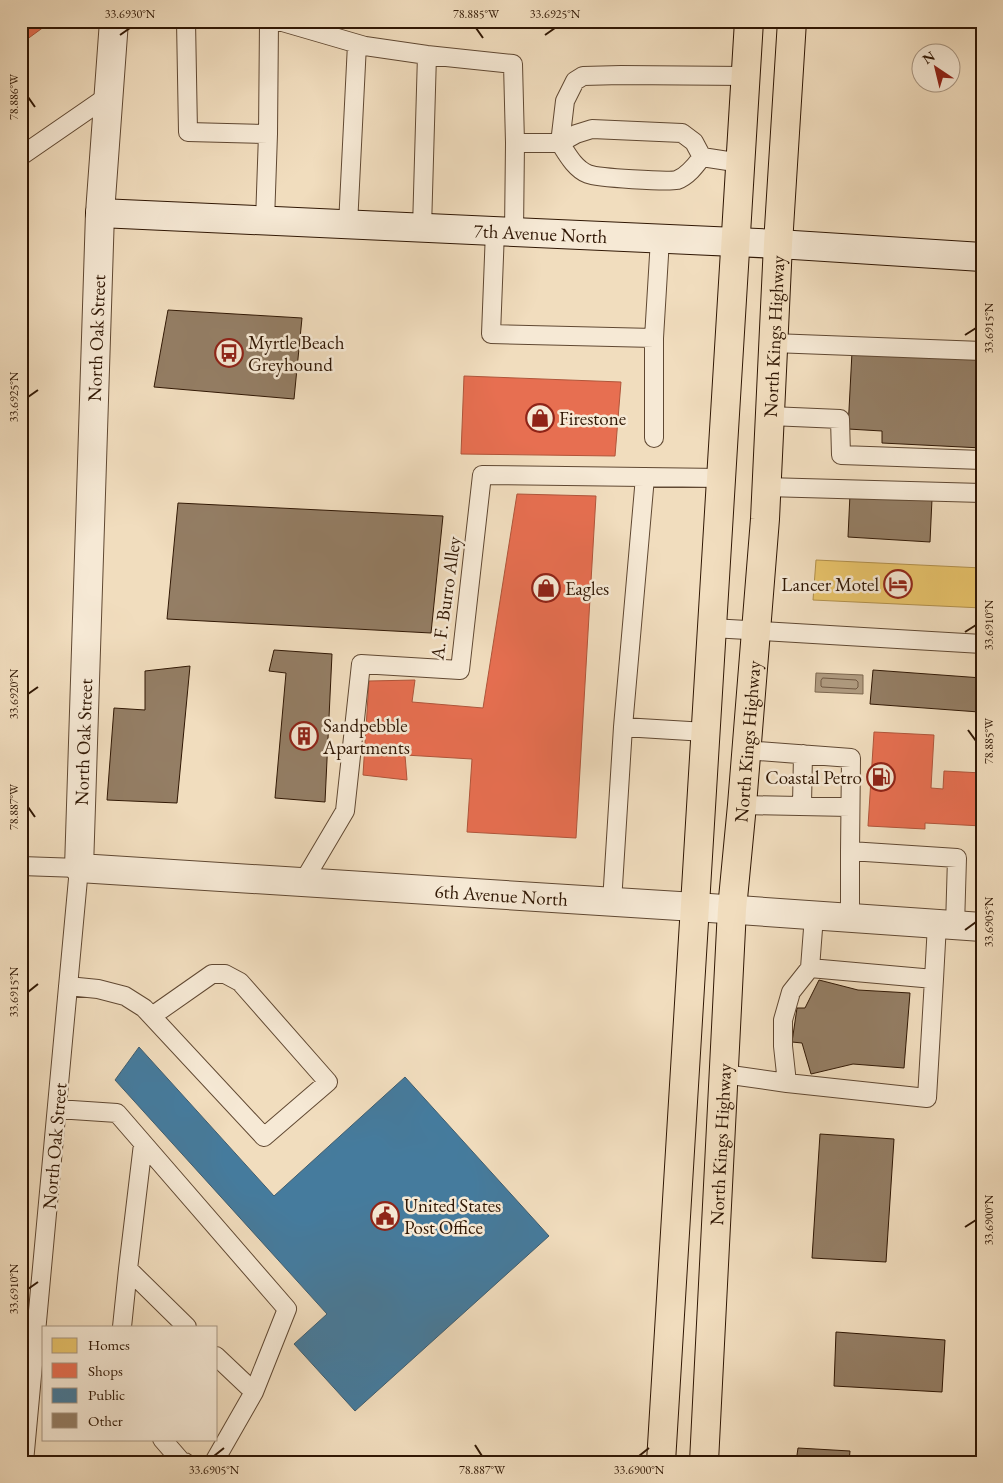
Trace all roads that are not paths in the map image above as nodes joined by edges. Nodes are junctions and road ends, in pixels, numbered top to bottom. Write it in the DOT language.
graph roads {
  1 [pos="114,21"];
  2 [pos="186,21"];
  3 [pos="269,21"];
  4 [pos="278,21"];
  5 [pos="749,21"];
  6 [pos="792,21"];
  7 [pos="357,44"];
  8 [pos="427,55"];
  9 [pos="746,76"];
  10 [pos="108,96"];
  11 [pos="268,134"];
  12 [pos="560,143"];
  13 [pos="515,144"];
  14 [pos="21,156"];
  15 [pos="702,157"];
  16 [pos="741,163"];
  17 [pos="100,213"];
  18 [pos="265,221"];
  19 [pos="348,225"];
  20 [pos="422,228"];
  21 [pos="504,232"];
  22 [pos="660,239"];
  23 [pos="736,243"];
  24 [pos="778,244"];
  25 [pos="982,257"];
  26 [pos="654,338"];
  27 [pos="773,343"];
  28 [pos="982,351"];
  29 [pos="770,416"];
  30 [pos="654,438"];
  31 [pos="982,460"];
  32 [pos="645,477"];
  33 [pos="721,478"];
  34 [pos="766,487"];
  35 [pos="982,493"];
  36 [pos="712,628"];
  37 [pos="756,630"];
  38 [pos="982,644"];
  39 [pos="623,727"];
  40 [pos="706,732"];
  41 [pos="745,750"];
  42 [pos="803,754"];
  43 [pos="742,805"];
  44 [pos="802,805"];
  45 [pos="850,806"];
  46 [pos="850,851"];
  47 [pos="21,866"];
  48 [pos="79,868"];
  49 [pos="303,882"];
  50 [pos="612,902"];
  51 [pos="695,907"];
  52 [pos="732,909"];
  53 [pos="814,916"];
  54 [pos="850,918"];
  55 [pos="946,925"];
  56 [pos="982,928"];
  57 [pos="810,968"];
  58 [pos="934,980"];
  59 [pos="68,986"];
  60 [pos="152,1016"];
  61 [pos="724,1074"];
  62 [pos="787,1083"];
  63 [pos="57,1109"];
  64 [pos="143,1144"];
  65 [pos="128,1269"];
  66 [pos="122,1326"];
  67 [pos="186,1326"];
  68 [pos="218,1358"];
  69 [pos="254,1392"];
  70 [pos="163,1440"];
  71 [pos="24,1462"];
  72 [pos="185,1462"];
  73 [pos="214,1462"];
  74 [pos="661,1462"];
  75 [pos="704,1462"];
  1 -- 10 [label="street, North Oak Street"];
  2 -- 11 [label="lane"];
  3 -- 11 [label="lane"];
  4 -- 7 [label="lane"];
  5 -- 9 [label="main road, North Kings Highway"];
  6 -- 24 [label="main road, North Kings Highway"];
  7 -- 8 [label="lane"];
  7 -- 19 [label="lane"];
  8 -- 13 [label="lane"];
  8 -- 20 [label="lane"];
  9 -- 12 [label="lane"];
  9 -- 16 [label="main road, North Kings Highway"];
  10 -- 14 [label="lane"];
  10 -- 17 [label="street, North Oak Street"];
  11 -- 18 [label="lane"];
  12 -- 13 [label="lane"];
  12 -- 15 [label="lane"];
  12 -- 15 [label="lane"];
  13 -- 21 [label="lane"];
  15 -- 16 [label="lane"];
  16 -- 23 [label="main road, North Kings Highway"];
  17 -- 18 [label="street, 7th Avenue North"];
  17 -- 48 [label="street, North Oak Street"];
  18 -- 19 [label="street, 7th Avenue North"];
  19 -- 20 [label="street, 7th Avenue North"];
  20 -- 21 [label="street, 7th Avenue North"];
  21 -- 22 [label="street, 7th Avenue North"];
  21 -- 26 [label="lane"];
  22 -- 23 [label="street, 7th Avenue North"];
  22 -- 26 [label="lane"];
  23 -- 24 [label="street, 7th Avenue North"];
  23 -- 33 [label="main road, North Kings Highway"];
  24 -- 25 [label="street, 7th Avenue North"];
  24 -- 27 [label="main road, North Kings Highway"];
  26 -- 30 [label="lane"];
  27 -- 28 [label="lane"];
  27 -- 29 [label="main road, North Kings Highway"];
  29 -- 31 [label="lane"];
  29 -- 34 [label="main road, North Kings Highway"];
  32 -- 33 [label="lane, A. F. Burro Alley"];
  32 -- 39 [label="lane"];
  32 -- 49 [label="lane, A. F. Burro Alley"];
  33 -- 36 [label="main road, North Kings Highway"];
  34 -- 35 [label="lane"];
  34 -- 37 [label="main road, North Kings Highway"];
  36 -- 37 [label="lane"];
  36 -- 40 [label="main road, North Kings Highway"];
  37 -- 38 [label="lane"];
  37 -- 41 [label="main road, North Kings Highway"];
  39 -- 40 [label="lane"];
  39 -- 50 [label="lane"];
  40 -- 51 [label="main road, North Kings Highway"];
  41 -- 42 [label="lane"];
  41 -- 43 [label="main road, North Kings Highway"];
  42 -- 44 [label="lane"];
  42 -- 45 [label="lane"];
  43 -- 44 [label="lane"];
  43 -- 52 [label="main road, North Kings Highway"];
  44 -- 45 [label="lane"];
  45 -- 46 [label="lane"];
  46 -- 54 [label="lane"];
  46 -- 55 [label="lane"];
  47 -- 48 [label="lane, 6th Avenue North"];
  48 -- 49 [label="street, 6th Avenue North"];
  48 -- 59 [label="lane, North Oak Street"];
  49 -- 50 [label="street, 6th Avenue North"];
  50 -- 51 [label="street, 6th Avenue North"];
  51 -- 52 [label="street, 6th Avenue North"];
  51 -- 74 [label="main road, North Kings Highway"];
  52 -- 53 [label="street, 6th Avenue North"];
  52 -- 61 [label="main road, North Kings Highway"];
  53 -- 54 [label="street, 6th Avenue North"];
  53 -- 57 [label="lane"];
  54 -- 55 [label="street, 6th Avenue North"];
  55 -- 56 [label="street, 6th Avenue North"];
  55 -- 58 [label="lane"];
  57 -- 58 [label="lane"];
  57 -- 62 [label="lane"];
  58 -- 62 [label="lane"];
  59 -- 60 [label="lane"];
  59 -- 63 [label="lane, North Oak Street"];
  60 -- 60 [label="lane"];
  61 -- 62 [label="lane"];
  61 -- 75 [label="main road, North Kings Highway"];
  63 -- 64 [label="lane"];
  63 -- 71 [label="lane, North Oak Street"];
  64 -- 65 [label="lane"];
  64 -- 69 [label="lane"];
  65 -- 66 [label="lane"];
  65 -- 67 [label="lane"];
  68 -- 69 [label="lane"];
  69 -- 73 [label="lane"];
  70 -- 72 [label="lane"];
}
